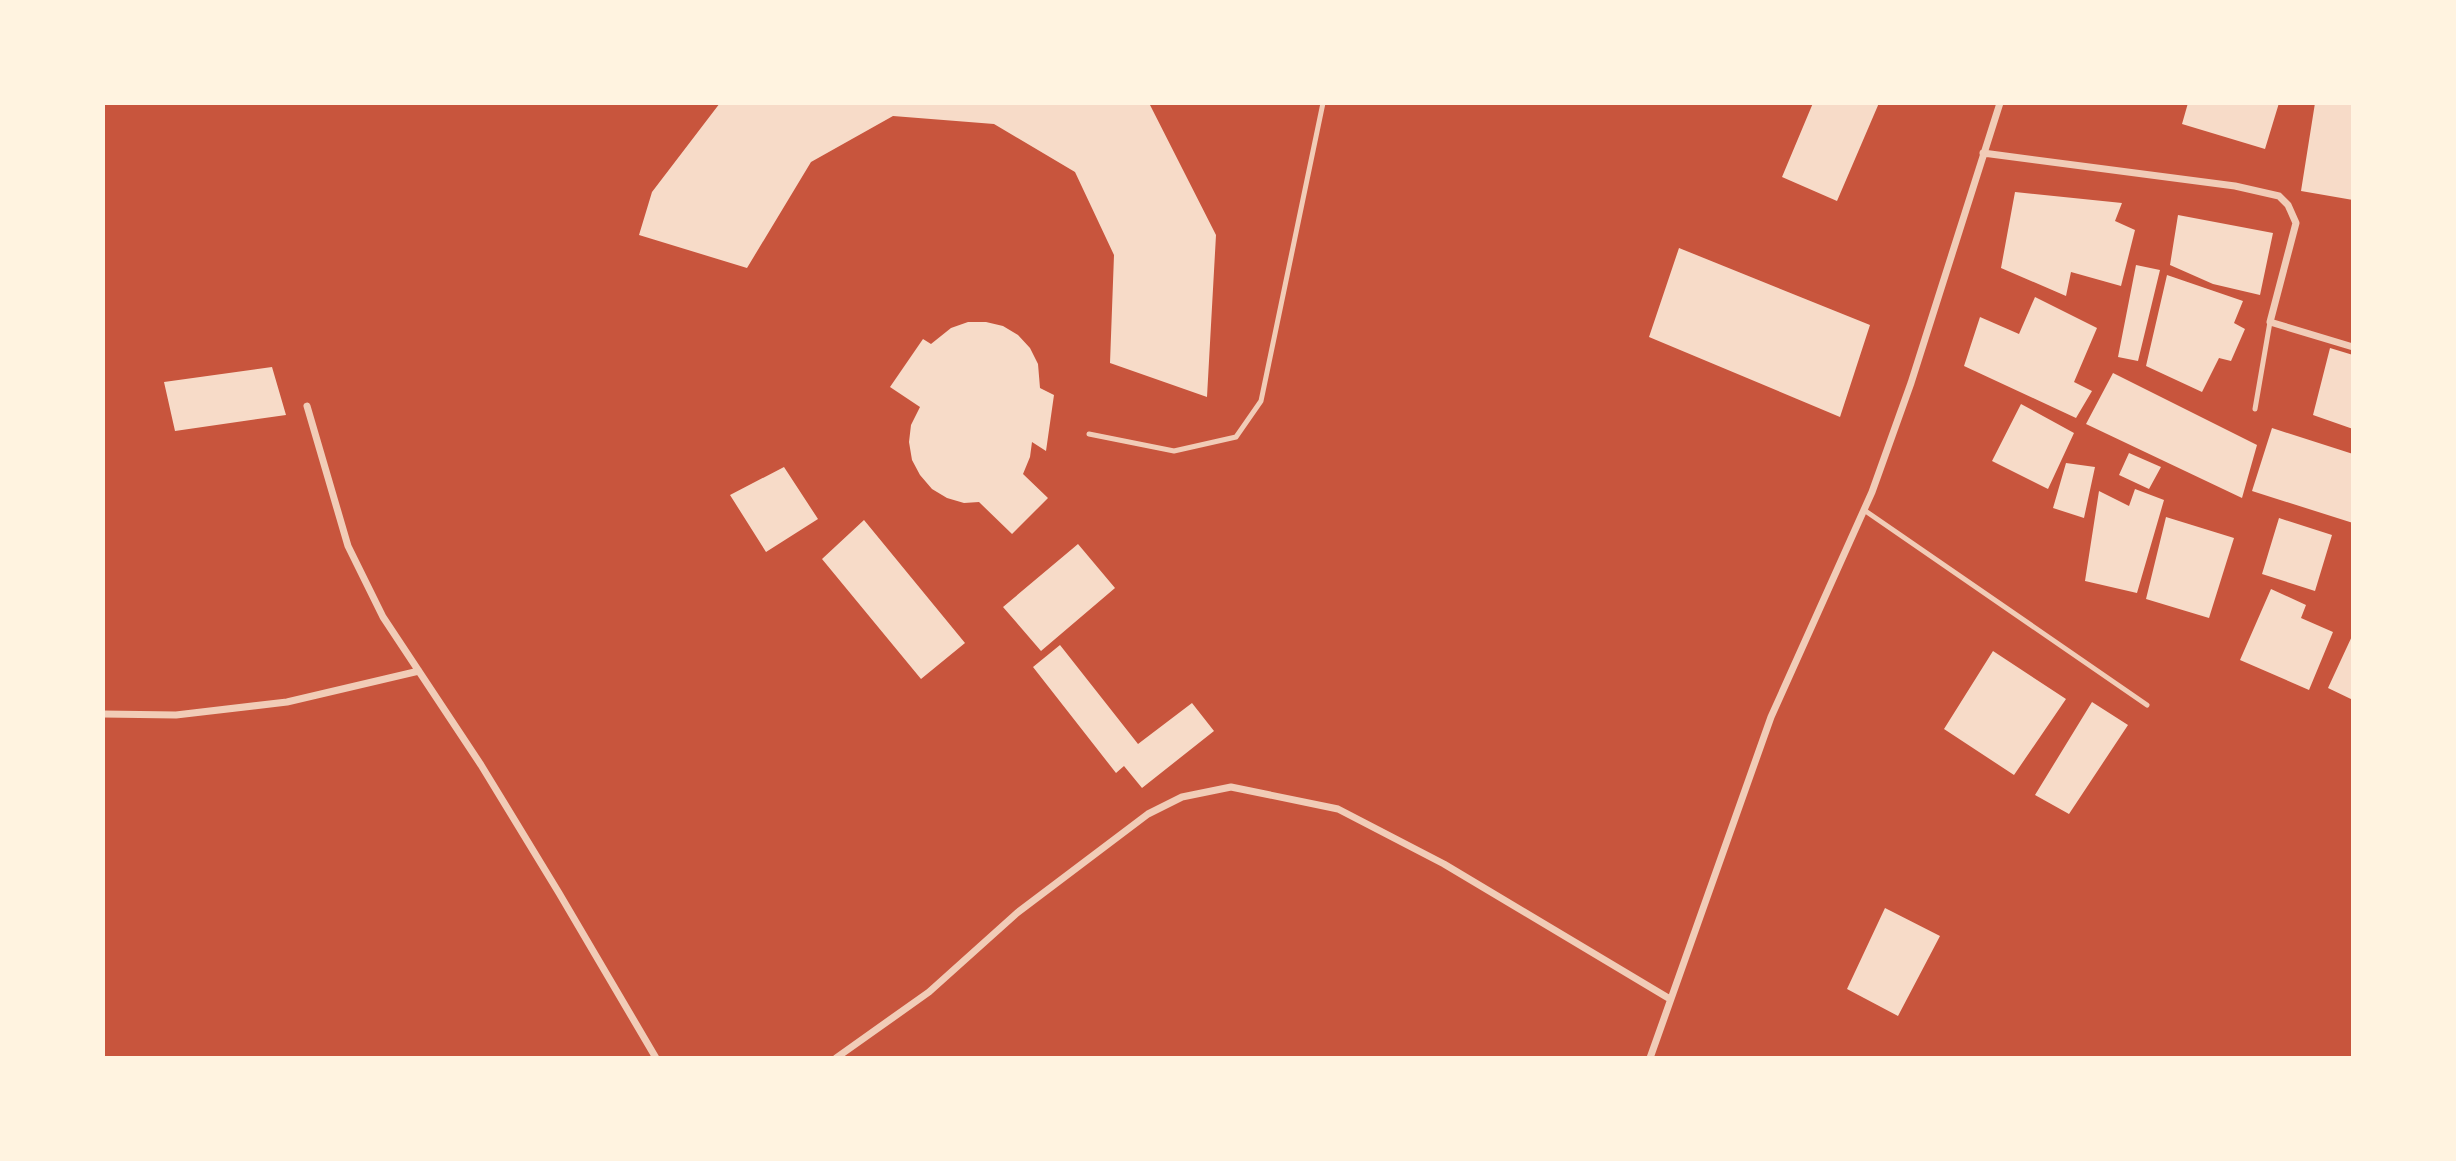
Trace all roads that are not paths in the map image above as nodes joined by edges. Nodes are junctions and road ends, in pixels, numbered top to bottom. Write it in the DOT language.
graph roads {
  1 [pos="1322,103"];
  2 [pos="2000,103"];
  3 [pos="1983,153"];
  4 [pos="2270,322"];
  5 [pos="2353,347"];
  6 [pos="307,405"];
  7 [pos="2255,409"];
  8 [pos="1089,433"];
  9 [pos="1864,510"];
  10 [pos="419,671"];
  11 [pos="2147,705"];
  12 [pos="103,714"];
  13 [pos="1670,999"];
  14 [pos="656,1058"];
  15 [pos="836,1058"];
  16 [pos="1650,1058"];
  1 -- 8 [label="lane"];
  2 -- 3 [label="street"];
  3 -- 4 [label="street"];
  3 -- 9 [label="street"];
  4 -- 5 [label="street"];
  4 -- 7 [label="lane"];
  6 -- 10 [label="street"];
  9 -- 11 [label="lane"];
  9 -- 13 [label="street"];
  10 -- 12 [label="street"];
  10 -- 14 [label="street"];
  13 -- 15 [label="street"];
  13 -- 16 [label="street"];
}
